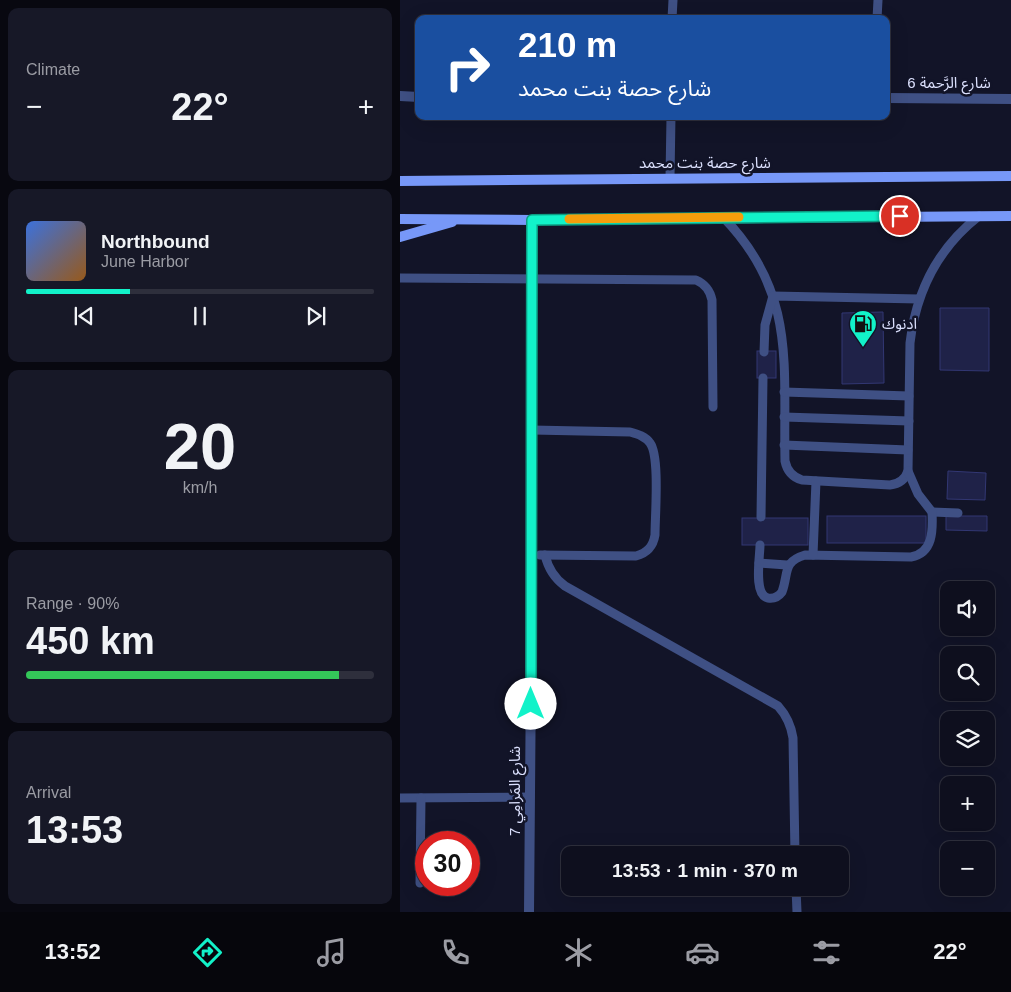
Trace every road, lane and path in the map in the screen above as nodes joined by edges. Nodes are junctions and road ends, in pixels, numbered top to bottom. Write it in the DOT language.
graph roads {
  1 [pos="673,0"];
  2 [pos="878,0"];
  3 [pos="672,15"];
  4 [pos="877,15"];
  5 [pos="400,96"];
  6 [pos="415,96"];
  7 [pos="890,98"];
  8 [pos="1011,99"];
  9 [pos="671,120"];
  10 [pos="400,176"];
  11 [pos="1011,176"];
  12 [pos="670,178"];
  13 [pos="405,181"];
  14 [pos="979,216"];
  15 [pos="1011,216"];
  16 [pos="723,217"];
  17 [pos="400,219"];
  18 [pos="464,219"];
  19 [pos="532,220"];
  20 [pos="400,237"];
  21 [pos="400,278"];
  22 [pos="532,278"];
  23 [pos="773,296"];
  24 [pos="919,299"];
  25 [pos="764,352"];
  26 [pos="763,378"];
  27 [pos="784,392"];
  28 [pos="909,396"];
  29 [pos="713,407"];
  30 [pos="784,418"];
  31 [pos="909,421"];
  32 [pos="532,430"];
  33 [pos="784,445"];
  34 [pos="908,450"];
  35 [pos="908,471"];
  36 [pos="816,480"];
  37 [pos="932,512"];
  38 [pos="958,514"];
  39 [pos="760,518"];
  40 [pos="760,545"];
  41 [pos="813,554"];
  42 [pos="532,555"];
  43 [pos="545,555"];
  44 [pos="759,563"];
  45 [pos="788,565"];
  46 [pos="530,797"];
  47 [pos="400,798"];
  48 [pos="421,798"];
  49 [pos="421,831"];
  50 [pos="796,846"];
  51 [pos="796,896"];
  52 [pos="529,912"];
  53 [pos="797,912"];
  1 -- 3 [label="lane"];
  2 -- 4 [label="lane"];
  5 -- 6 [label="street"];
  7 -- 8 [label="street, شارع الرَّحمة 6"];
  9 -- 12 [label="lane"];
  10 -- 13 [label="main road"];
  11 -- 12 [label="main road, شارع حصة بنت محمد"];
  12 -- 13 [label="main road, شارع حصة بنت محمد"];
  14 -- 15 [label="main road"];
  14 -- 16 [label="main road"];
  14 -- 24 [label="lane"];
  16 -- 19 [label="main road"];
  16 -- 23 [label="lane"];
  17 -- 18 [label="main road"];
  18 -- 19 [label="main road"];
  18 -- 20 [label="main road"];
  19 -- 22 [label="street, شارع المَرامِي 7"];
  21 -- 22 [label="lane"];
  22 -- 29 [label="lane"];
  22 -- 32 [label="street, شارع المَرامِي 7"];
  23 -- 24 [label="lane"];
  23 -- 25 [label="lane"];
  23 -- 27 [label="lane"];
  24 -- 28 [label="lane"];
  26 -- 39 [label="lane"];
  27 -- 28 [label="lane"];
  27 -- 30 [label="lane"];
  28 -- 31 [label="lane"];
  30 -- 31 [label="lane"];
  30 -- 33 [label="lane"];
  31 -- 34 [label="lane"];
  32 -- 42 [label="street, شارع المَرامِي 7"];
  32 -- 43 [label="lane"];
  33 -- 34 [label="lane"];
  33 -- 36 [label="lane"];
  34 -- 35 [label="lane"];
  35 -- 36 [label="lane"];
  35 -- 37 [label="lane"];
  36 -- 41 [label="lane"];
  37 -- 38 [label="lane"];
  37 -- 41 [label="lane"];
  40 -- 44 [label="lane"];
  41 -- 45 [label="lane"];
  42 -- 43 [label="lane"];
  42 -- 46 [label="street, شارع المَرامِي 7"];
  43 -- 50 [label="lane"];
  44 -- 45 [label="lane"];
  44 -- 45 [label="lane"];
  46 -- 48 [label="lane"];
  46 -- 52 [label="street, شارع المَرامِي 7"];
  47 -- 48 [label="lane"];
  48 -- 49 [label="lane"];
  51 -- 53 [label="lane"];
}
